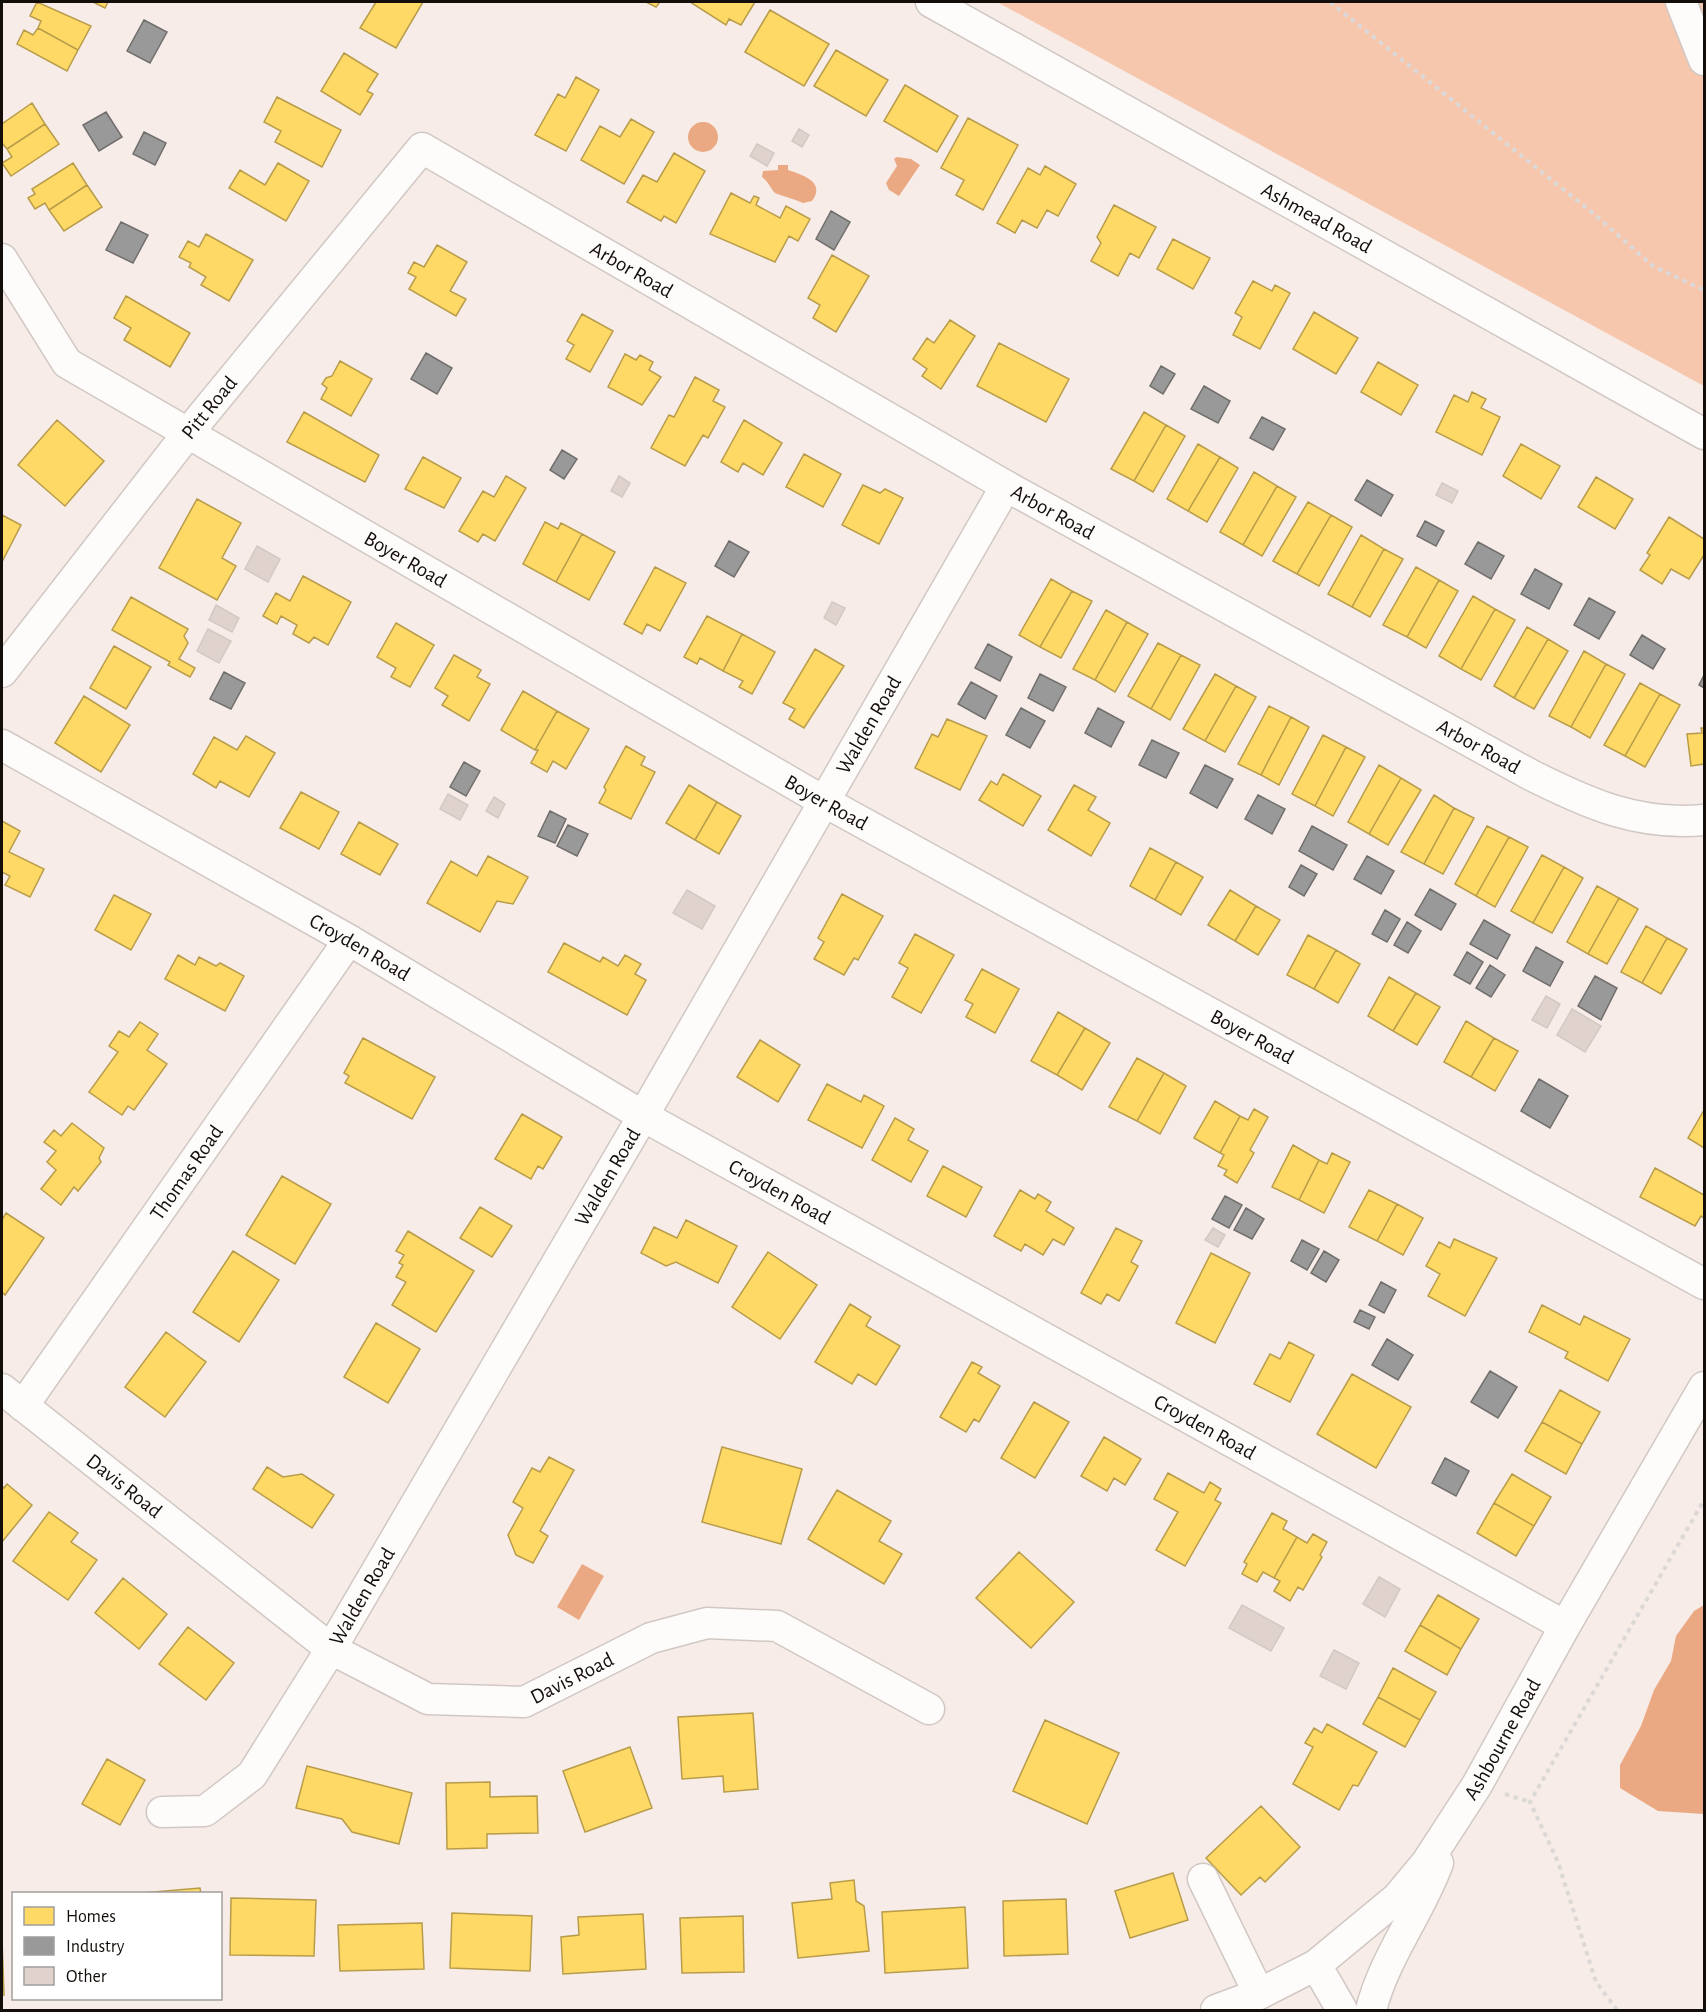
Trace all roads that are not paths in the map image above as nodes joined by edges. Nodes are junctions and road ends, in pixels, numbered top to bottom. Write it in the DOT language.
graph roads {
  1 [pos="931,2"];
  2 [pos="1681,2"];
  3 [pos="1704,60"];
  4 [pos="422,148"];
  5 [pos="2,259"];
  6 [pos="188,433"];
  7 [pos="1704,434"];
  8 [pos="1006,486"];
  9 [pos="2,672"];
  10 [pos="2,745"];
  11 [pos="825,802"];
  12 [pos="1704,820"];
  13 [pos="349,940"];
  14 [pos="643,1116"];
  15 [pos="1704,1284"];
  16 [pos="1701,1395"];
  17 [pos="12,1397"];
  18 [pos="1565,1626"];
  19 [pos="331,1649"];
  20 [pos="929,1709"];
  21 [pos="162,1812"];
  22 [pos="1451,1826"];
  23 [pos="1203,1879"];
  24 [pos="1316,1965"];
  25 [pos="1259,1994"];
  26 [pos="1216,2010"];
  27 [pos="1342,2010"];
  28 [pos="1371,2010"];
  1 -- 7 [label="street, Ashmead Road"];
  2 -- 3 [label="street"];
  4 -- 6 [label="street, Pitt Road"];
  4 -- 8 [label="street, Arbor Road"];
  5 -- 6 [label="street, Boyer Road"];
  6 -- 9 [label="street, Pitt Road"];
  6 -- 11 [label="street, Boyer Road"];
  8 -- 11 [label="street, Walden Road"];
  8 -- 12 [label="street, Arbor Road"];
  10 -- 13 [label="street, Croyden Road"];
  11 -- 14 [label="street, Walden Road"];
  11 -- 15 [label="street, Boyer Road"];
  13 -- 14 [label="street, Croyden Road"];
  13 -- 17 [label="street, Thomas Road"];
  14 -- 18 [label="street, Croyden Road"];
  14 -- 19 [label="street, Walden Road"];
  16 -- 18 [label="street, Ashbourne Road"];
  17 -- 19 [label="street, Davis Road"];
  18 -- 22 [label="street, Ashbourne Road"];
  19 -- 20 [label="street, Davis Road"];
  19 -- 21 [label="street, Walden Road"];
  22 -- 24 [label="street, Ashbourne Road"];
  22 -- 28 [label="street"];
  23 -- 25 [label="street"];
  24 -- 25 [label="street, Ashbourne Road"];
  24 -- 27 [label="street"];
  25 -- 26 [label="street, Ashbourne Road"];
}
